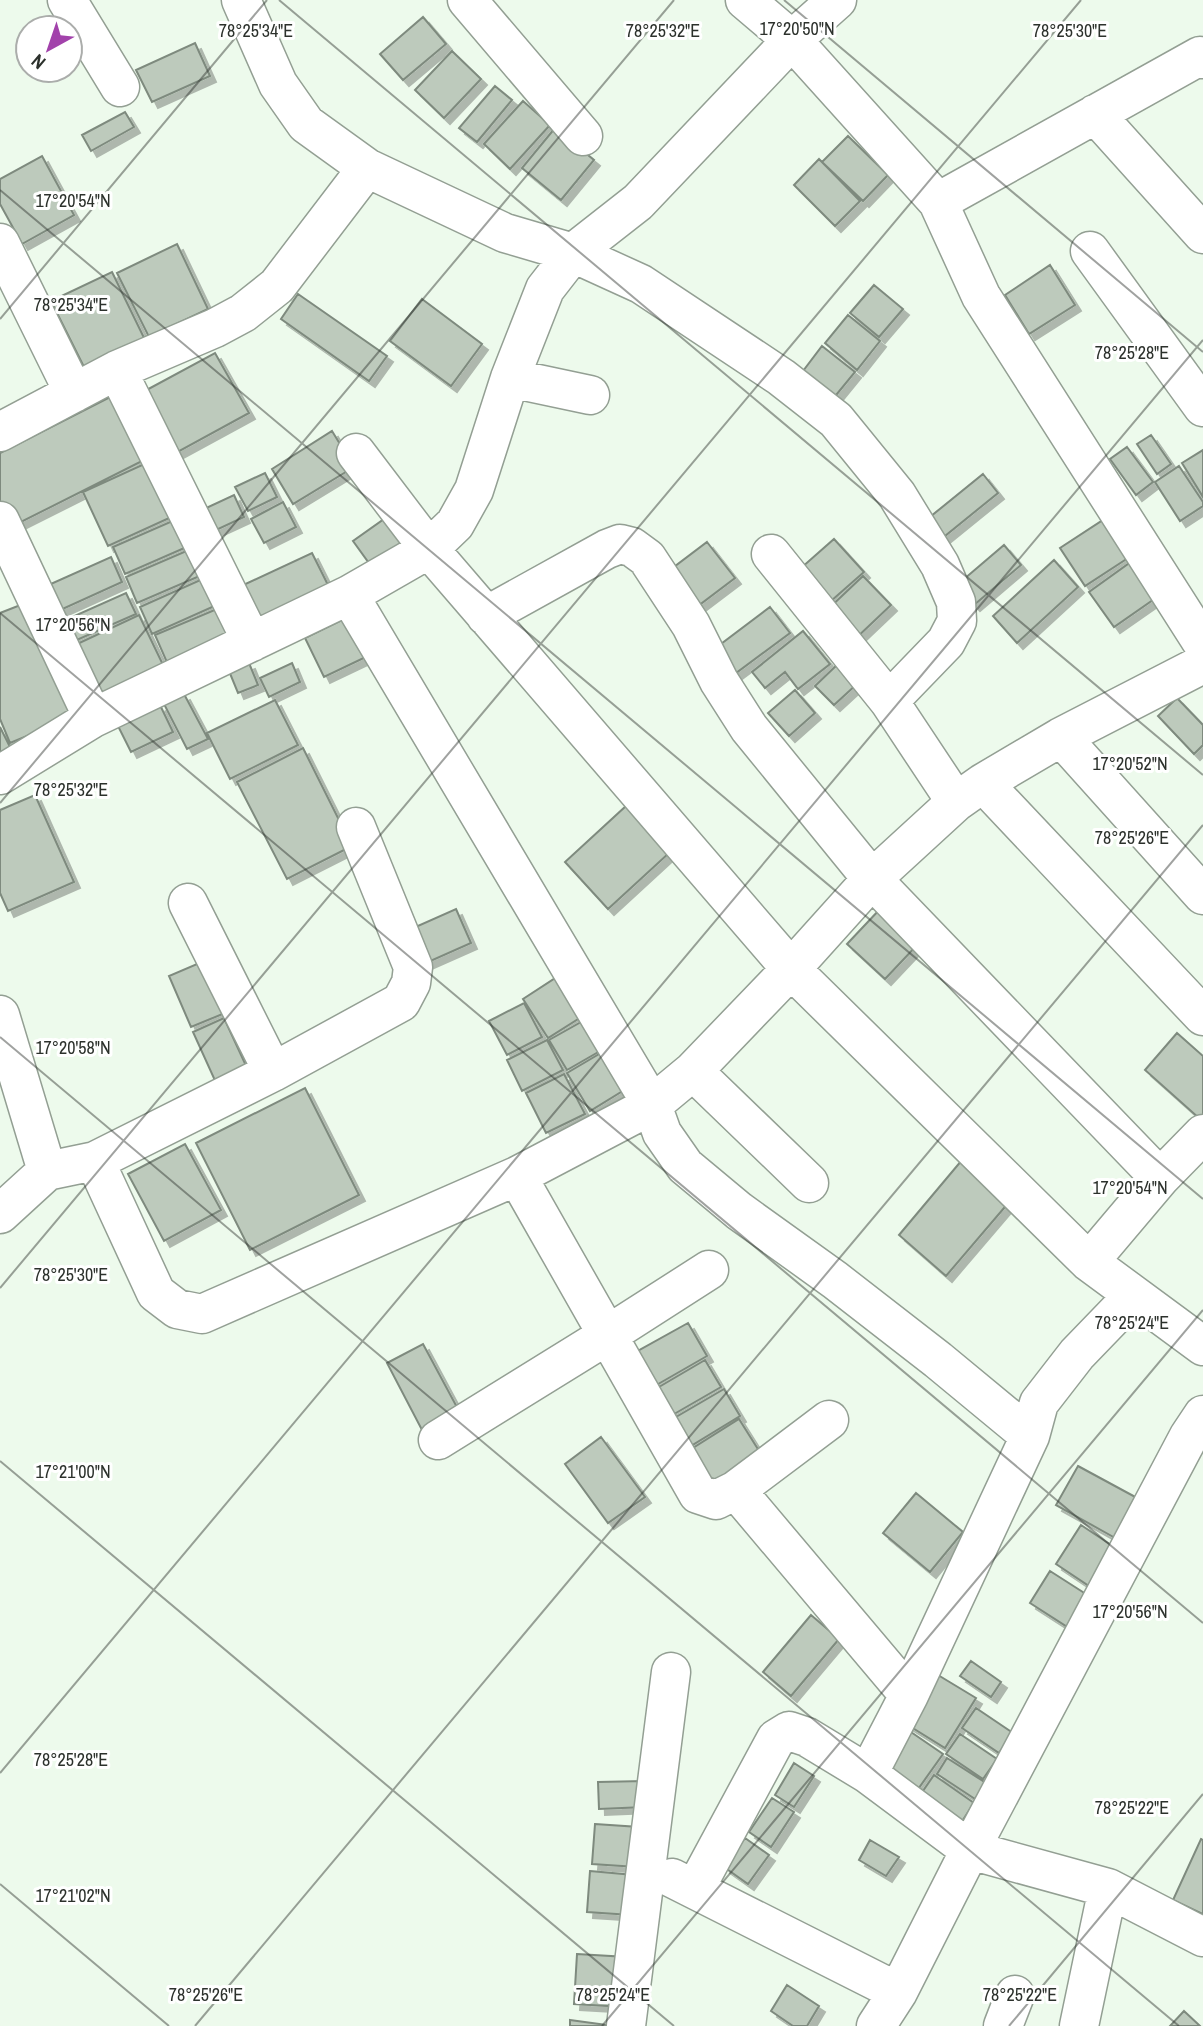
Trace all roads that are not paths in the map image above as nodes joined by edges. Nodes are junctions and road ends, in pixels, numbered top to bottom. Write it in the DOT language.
graph roads {
  1 [pos="67,0"];
  2 [pos="241,0"];
  3 [pos="467,0"];
  4 [pos="745,0"];
  5 [pos="837,0"];
  6 [pos="792,40"];
  7 [pos="1202,57"];
  8 [pos="120,87"];
  9 [pos="1095,114"];
  10 [pos="583,136"];
  11 [pos="367,169"];
  12 [pos="938,202"];
  13 [pos="1203,234"];
  14 [pos="0,243"];
  15 [pos="1090,251"];
  16 [pos="573,253"];
  17 [pos="117,370"];
  18 [pos="510,378"];
  19 [pos="74,393"];
  20 [pos="590,395"];
  21 [pos="1203,407"];
  22 [pos="0,432"];
  23 [pos="356,453"];
  24 [pos="0,521"];
  25 [pos="429,549"];
  26 [pos="771,554"];
  27 [pos="349,594"];
  28 [pos="486,616"];
  29 [pos="251,642"];
  30 [pos="1203,644"];
  31 [pos="1203,664"];
  32 [pos="890,702"];
  33 [pos="93,718"];
  34 [pos="1060,737"];
  35 [pos="0,775"];
  36 [pos="969,792"];
  37 [pos="356,827"];
  38 [pos="872,879"];
  39 [pos="1203,895"];
  40 [pos="188,902"];
  41 [pos="791,969"];
  42 [pos="0,1015"];
  43 [pos="1203,1016"];
  44 [pos="693,1071"];
  45 [pos="273,1072"];
  46 [pos="652,1105"];
  47 [pos="1203,1134"];
  48 [pos="94,1161"];
  49 [pos="47,1171"];
  50 [pos="517,1176"];
  51 [pos="1160,1178"];
  52 [pos="810,1184"];
  53 [pos="0,1214"];
  54 [pos="1089,1262"];
  55 [pos="709,1270"];
  56 [pos="1133,1296"];
  57 [pos="606,1336"];
  58 [pos="1203,1346"];
  59 [pos="830,1420"];
  60 [pos="1198,1432"];
  61 [pos="1030,1436"];
  62 [pos="438,1440"];
  63 [pos="736,1490"];
  64 [pos="671,1672"];
  65 [pos="909,1695"];
  66 [pos="868,1774"];
  67 [pos="970,1850"];
  68 [pos="645,1866"];
  69 [pos="1108,1888"];
  70 [pos="695,1889"];
  71 [pos="1203,1937"];
  72 [pos="898,1992"];
  73 [pos="626,2026"];
  74 [pos="876,2026"];
  75 [pos="1079,2026"];
  1 -- 8 [label="street"];
  2 -- 11 [label="street"];
  3 -- 10 [label="street"];
  4 -- 6 [label="street"];
  5 -- 6 [label="street"];
  6 -- 12 [label="street"];
  6 -- 16 [label="street"];
  7 -- 9 [label="street"];
  9 -- 12 [label="street"];
  9 -- 13 [label="street"];
  11 -- 16 [label="street"];
  11 -- 17 [label="street"];
  12 -- 30 [label="street"];
  14 -- 19 [label="street"];
  15 -- 21 [label="street"];
  16 -- 18 [label="street"];
  16 -- 32 [label="street"];
  17 -- 19 [label="street"];
  17 -- 29 [label="street"];
  18 -- 20 [label="street"];
  18 -- 25 [label="street"];
  19 -- 22 [label="street"];
  23 -- 25 [label="street"];
  24 -- 33 [label="street"];
  25 -- 27 [label="street"];
  25 -- 28 [label="street"];
  26 -- 32 [label="street"];
  27 -- 29 [label="street"];
  27 -- 46 [label="street"];
  28 -- 38 [label="street"];
  28 -- 41 [label="street"];
  29 -- 33 [label="street"];
  31 -- 34 [label="street"];
  32 -- 36 [label="street"];
  33 -- 35 [label="street"];
  34 -- 36 [label="street"];
  34 -- 39 [label="street"];
  36 -- 38 [label="street"];
  36 -- 43 [label="street"];
  37 -- 45 [label="street"];
  38 -- 41 [label="street"];
  38 -- 51 [label="street"];
  40 -- 45 [label="street"];
  41 -- 44 [label="street"];
  41 -- 54 [label="street"];
  42 -- 49 [label="street"];
  44 -- 46 [label="street"];
  44 -- 52 [label="street"];
  45 -- 48 [label="street"];
  46 -- 50 [label="street"];
  46 -- 61 [label="street"];
  47 -- 51 [label="street"];
  48 -- 49 [label="street"];
  48 -- 50 [label="street"];
  49 -- 53 [label="street"];
  50 -- 57 [label="street"];
  51 -- 54 [label="street"];
  54 -- 56 [label="street"];
  55 -- 57 [label="street"];
  56 -- 58 [label="street"];
  56 -- 61 [label="street"];
  57 -- 62 [label="street"];
  57 -- 63 [label="street"];
  59 -- 63 [label="street"];
  60 -- 67 [label="street"];
  61 -- 65 [label="street"];
  63 -- 65 [label="street"];
  64 -- 68 [label="street"];
  65 -- 66 [label="street"];
  66 -- 67 [label="street"];
  66 -- 70 [label="street"];
  67 -- 69 [label="street"];
  67 -- 72 [label="street"];
  68 -- 70 [label="street"];
  68 -- 73 [label="street"];
  69 -- 71 [label="street"];
  69 -- 75 [label="street"];
  70 -- 72 [label="street"];
  72 -- 74 [label="street"];
}
